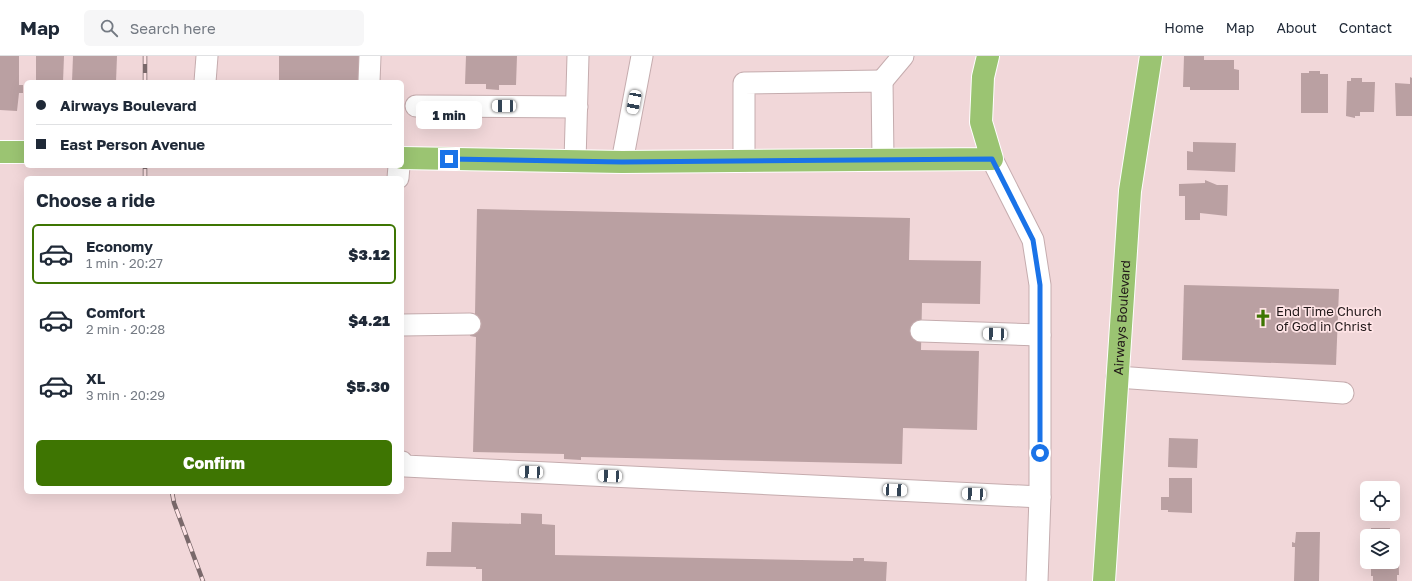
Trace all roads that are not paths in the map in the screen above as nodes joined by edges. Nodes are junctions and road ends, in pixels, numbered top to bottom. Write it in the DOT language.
graph roads {
  1 [pos="207,56"];
  2 [pos="370,56"];
  3 [pos="578,56"];
  4 [pos="642,56"];
  5 [pos="903,56"];
  6 [pos="988,56"];
  7 [pos="1151,56"];
  8 [pos="205,80"];
  9 [pos="369,80"];
  10 [pos="882,81"];
  11 [pos="416,106"];
  12 [pos="577,107"];
  13 [pos="0,152"];
  14 [pos="24,152"];
  15 [pos="0,155"];
  16 [pos="404,158"];
  17 [pos="883,159"];
  18 [pos="992,159"];
  19 [pos="575,161"];
  20 [pos="744,161"];
  21 [pos="622,162"];
  22 [pos="470,324"];
  23 [pos="404,325"];
  24 [pos="921,331"];
  25 [pos="1040,335"];
  26 [pos="1118,377"];
  27 [pos="1343,393"];
  28 [pos="404,465"];
  29 [pos="1040,497"];
  30 [pos="1037,581"];
  31 [pos="1104,581"];
  1 -- 8 [label="street"];
  2 -- 9 [label="street"];
  3 -- 12 [label="street"];
  4 -- 21 [label="street"];
  5 -- 10 [label="street"];
  6 -- 18 [label="main road"];
  7 -- 26 [label="main road, Airways Boulevard"];
  10 -- 17 [label="street"];
  10 -- 20 [label="street"];
  11 -- 12 [label="street"];
  12 -- 19 [label="street"];
  13 -- 14 [label="main road"];
  13 -- 15 [label="street"];
  16 -- 19 [label="main road"];
  17 -- 18 [label="main road"];
  17 -- 20 [label="main road"];
  18 -- 25 [label="street"];
  19 -- 21 [label="main road"];
  20 -- 21 [label="main road"];
  22 -- 23 [label="street"];
  24 -- 25 [label="street"];
  25 -- 29 [label="street"];
  26 -- 27 [label="street"];
  26 -- 31 [label="main road, Airways Boulevard"];
  28 -- 29 [label="street"];
  29 -- 30 [label="street"];
}
